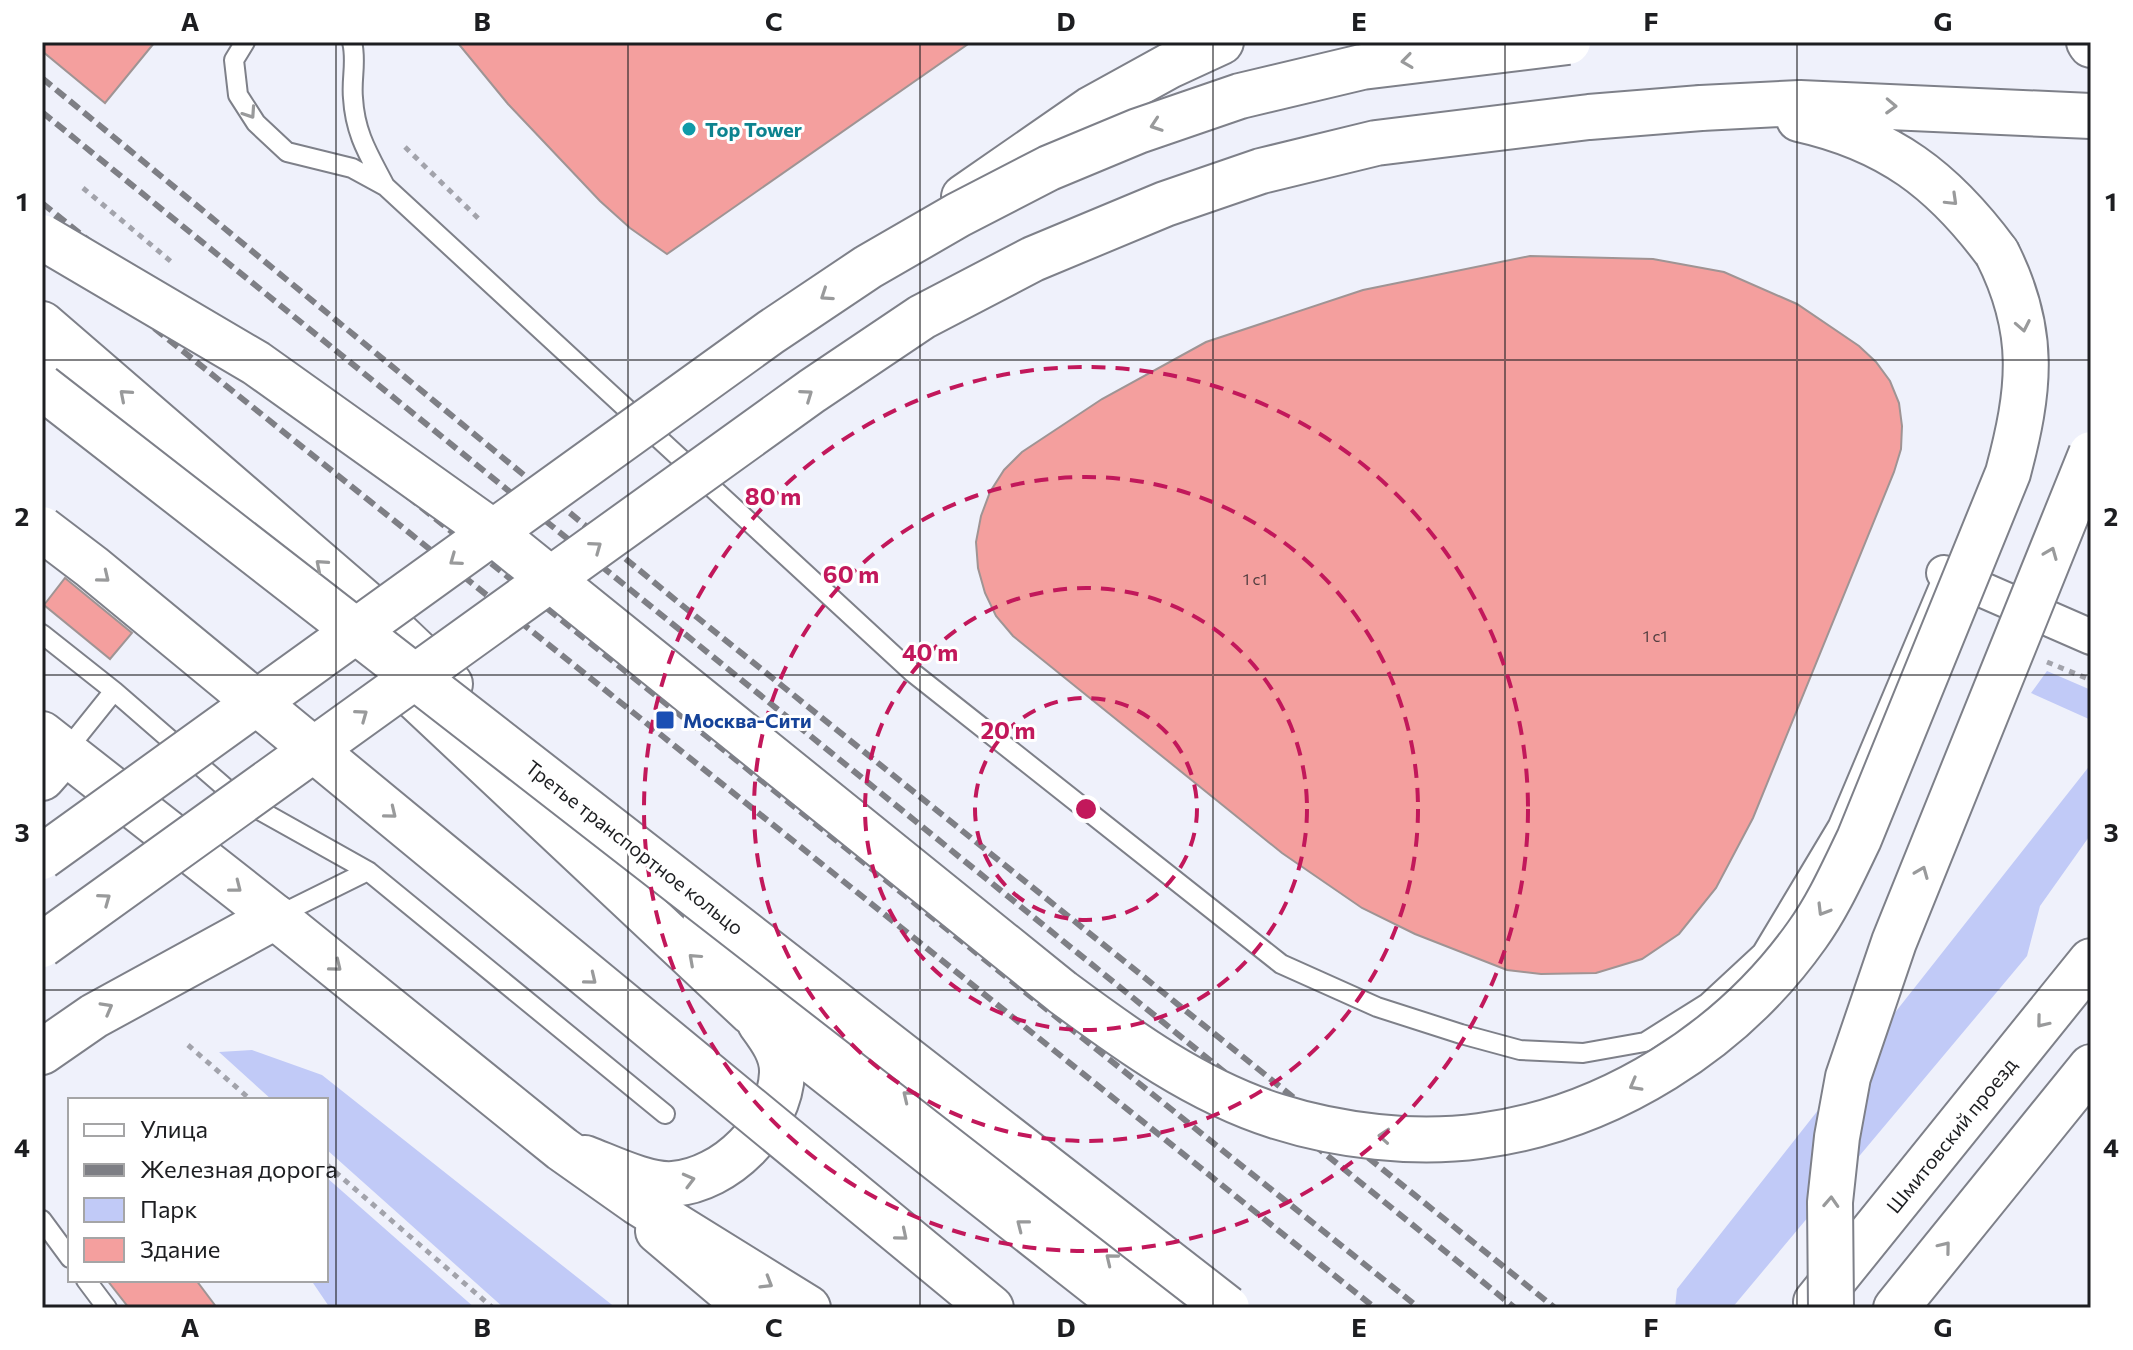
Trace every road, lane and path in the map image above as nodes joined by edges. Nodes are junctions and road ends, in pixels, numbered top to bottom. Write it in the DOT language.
graph roads {
  1 [pos="245,42"];
  2 [pos="352,42"];
  3 [pos="1221,42"];
  4 [pos="1568,42"];
  5 [pos="1701,108"];
  6 [pos="2091,116"];
  7 [pos="405,147"];
  8 [pos="385,186"];
  9 [pos="83,188"];
  10 [pos="482,222"];
  11 [pos="42,237"];
  12 [pos="175,265"];
  13 [pos="868,267"];
  14 [pos="42,324"];
  15 [pos="42,348"];
  16 [pos="42,361"];
  17 [pos="42,387"];
  18 [pos="84,399"];
  19 [pos="2091,454"];
  20 [pos="42,529"];
  21 [pos="1944,573"];
  22 [pos="42,634"];
  23 [pos="2091,637"];
  24 [pos="114,691"];
  25 [pos="491,722"];
  26 [pos="50,755"];
  27 [pos="42,857"];
  28 [pos="368,871"];
  29 [pos="275,917"];
  30 [pos="42,945"];
  31 [pos="2091,961"];
  32 [pos="751,1012"];
  33 [pos="188,1045"];
  34 [pos="42,1052"];
  35 [pos="2091,1067"];
  36 [pos="249,1098"];
  37 [pos="665,1114"];
  38 [pos="562,1149"];
  39 [pos="328,1166"];
  40 [pos="42,1220"];
  41 [pos="68,1255"];
  42 [pos="88,1282"];
  43 [pos="107,1308"];
  44 [pos="493,1308"];
  45 [pos="749,1308"];
  46 [pos="808,1308"];
  47 [pos="991,1308"];
  48 [pos="1127,1308"];
  49 [pos="1172,1308"];
  50 [pos="1227,1308"];
  51 [pos="1244,1308"];
  52 [pos="1810,1308"];
  53 [pos="1831,1308"];
  54 [pos="1896,1308"];
  1 -- 8 [label="lane, one-way"];
  2 -- 8 [label="lane"];
  3 -- 13 [label="main road, bridge"];
  4 -- 13 [label="main road, one-way, bridge"];
  5 -- 6 [label="main road, one-way"];
  5 -- 11 [label="main road, one-way, bridge"];
  30 -- 5 [label="main road, one-way, bridge"];
  7 -- 10 [label="path"];
  8 -- 21 [label="lane"];
  9 -- 12 [label="path"];
  13 -- 27 [label="main road, one-way, bridge"];
  25 -- 14 [label="main road, one-way"];
  15 -- 18 [label="main road"];
  16 -- 18 [label="main road"];
  17 -- 50 [label="main road, Третье транспортное кольцо, bridge"];
  32 -- 18 [label="main road, one-way"];
  53 -- 19 [label="main road, one-way, bridge"];
  20 -- 47 [label="main road, one-way, bridge"];
  21 -- 23 [label="street"];
  22 -- 24 [label="lane"];
  24 -- 26 [label="lane"];
  24 -- 28 [label="lane"];
  49 -- 25 [label="main road, one-way"];
  25 -- 51 [label="main road"];
  26 -- 29 [label="main road, one-way"];
  28 -- 29 [label="lane"];
  28 -- 37 [label="lane"];
  34 -- 29 [label="main road, one-way"];
  29 -- 38 [label="main road, one-way"];
  31 -- 52 [label="main road, Шмитовский проезд, one-way"];
  38 -- 32 [label="main road, one-way"];
  48 -- 32 [label="main road, one-way"];
  33 -- 36 [label="path"];
  54 -- 35 [label="main road, one-way"];
  38 -- 45 [label="main road"];
  38 -- 46 [label="main road, one-way"];
  39 -- 44 [label="path"];
  40 -- 41 [label="lane"];
  42 -- 43 [label="lane"];
}
